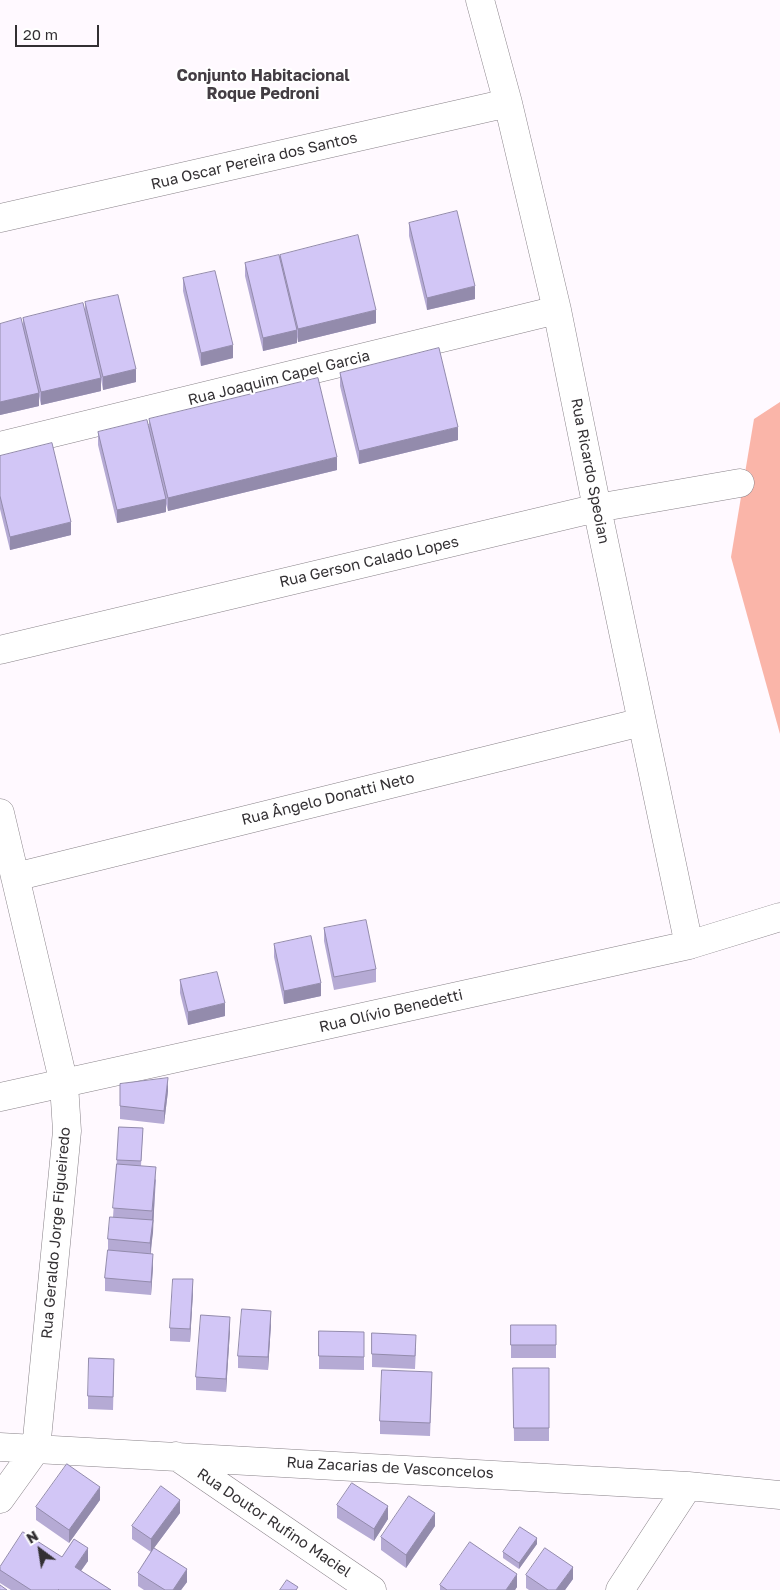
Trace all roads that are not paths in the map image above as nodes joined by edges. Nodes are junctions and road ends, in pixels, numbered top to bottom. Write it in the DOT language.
graph roads {
  1 [pos="480,0"];
  2 [pos="508,103"];
  3 [pos="0,218"];
  4 [pos="557,310"];
  5 [pos="0,446"];
  6 [pos="740,483"];
  7 [pos="597,508"];
  8 [pos="0,650"];
  9 [pos="642,722"];
  10 [pos="0,813"];
  11 [pos="14,877"];
  12 [pos="780,917"];
  13 [pos="689,945"];
  14 [pos="64,1084"];
  15 [pos="0,1097"];
  16 [pos="0,1447"];
  17 [pos="36,1449"];
  18 [pos="176,1456"];
  19 [pos="688,1486"];
  20 [pos="780,1495"];
  21 [pos="0,1499"];
  22 [pos="372,1590"];
  23 [pos="620,1590"];
  1 -- 2 [label="street, Rua Ricardo Speoian"];
  2 -- 3 [label="street, Rua Oscar Pereira dos Santos"];
  2 -- 4 [label="street, Rua Ricardo Speoian"];
  4 -- 5 [label="street, Rua Joaquim Capel Garcia"];
  4 -- 7 [label="street, Rua Ricardo Speoian"];
  6 -- 7 [label="street, Rua Gerson Calado Lopes"];
  7 -- 8 [label="street, Rua Gerson Calado Lopes"];
  7 -- 9 [label="street, Rua Ricardo Speoian"];
  9 -- 11 [label="street, Rua Ângelo Donatti Neto"];
  9 -- 13 [label="street, Rua Ricardo Speoian"];
  10 -- 11 [label="street, Rua Geraldo Jorge Figueiredo"];
  11 -- 14 [label="street, Rua Geraldo Jorge Figueiredo"];
  12 -- 13 [label="street, Rua Olívio Benedetti"];
  13 -- 14 [label="street, Rua Olívio Benedetti"];
  14 -- 15 [label="street, Rua Olívio Benedetti"];
  14 -- 17 [label="street, Rua Geraldo Jorge Figueiredo"];
  16 -- 17 [label="street, Rua Zacarias de Vasconcelos"];
  17 -- 18 [label="street, Rua Zacarias de Vasconcelos"];
  17 -- 21 [label="street"];
  18 -- 19 [label="street, Rua Zacarias de Vasconcelos"];
  18 -- 22 [label="street, Rua Doutor Rufino Maciel"];
  19 -- 20 [label="street, Rua Zacarias de Vasconcelos"];
  19 -- 23 [label="street"];
}
